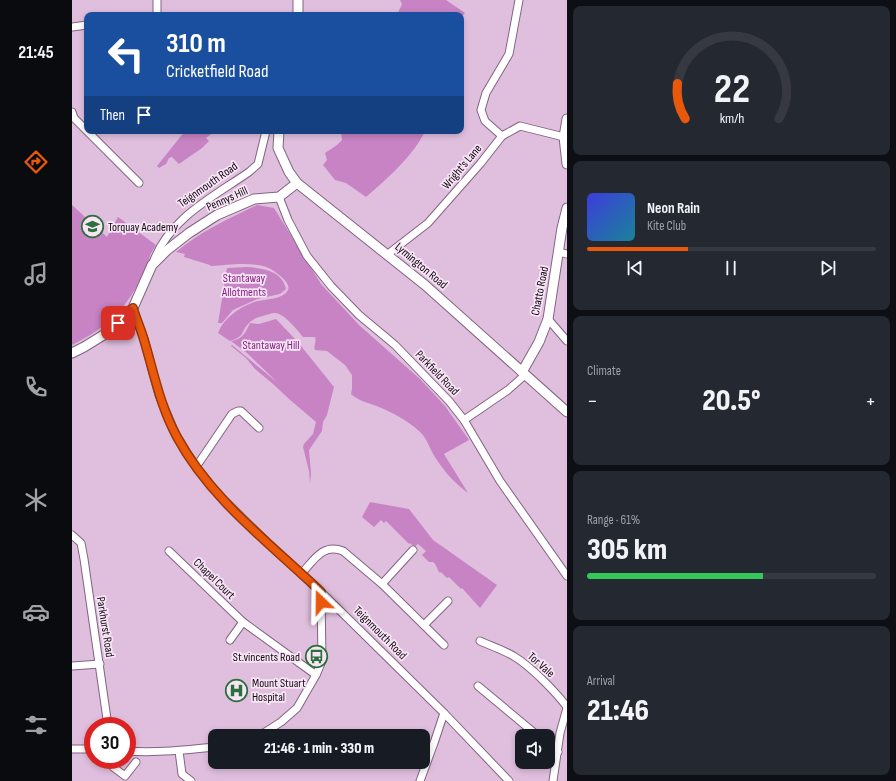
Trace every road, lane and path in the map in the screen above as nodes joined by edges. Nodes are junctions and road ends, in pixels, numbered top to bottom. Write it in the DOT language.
graph roads {
  1 [pos="157,0"];
  2 [pos="298,0"];
  3 [pos="519,0"];
  4 [pos="157,12"];
  5 [pos="298,12"];
  6 [pos="84,25"];
  7 [pos="72,27"];
  8 [pos="72,112"];
  9 [pos="567,119"];
  10 [pos="84,128"];
  11 [pos="90,134"];
  12 [pos="265,134"];
  13 [pos="279,134"];
  14 [pos="502,136"];
  15 [pos="564,137"];
  16 [pos="567,164"];
  17 [pos="139,183"];
  18 [pos="297,183"];
  19 [pos="280,197"];
  20 [pos="567,208"];
  21 [pos="563,253"];
  22 [pos="388,254"];
  23 [pos="152,265"];
  24 [pos="133,308"];
  25 [pos="548,319"];
  26 [pos="567,341"];
  27 [pos="72,353"];
  28 [pos="524,374"];
  29 [pos="567,412"];
  30 [pos="464,420"];
  31 [pos="259,428"];
  32 [pos="196,467"];
  33 [pos="72,535"];
  34 [pos="413,550"];
  35 [pos="169,551"];
  36 [pos="302,573"];
  37 [pos="567,576"];
  38 [pos="382,584"];
  39 [pos="321,592"];
  40 [pos="448,601"];
  41 [pos="243,622"];
  42 [pos="424,625"];
  43 [pos="230,640"];
  44 [pos="480,641"];
  45 [pos="444,645"];
  46 [pos="100,664"];
  47 [pos="72,666"];
  48 [pos="316,675"];
  49 [pos="478,686"];
  50 [pos="567,708"];
  51 [pos="444,713"];
  52 [pos="107,717"];
  53 [pos="270,729"];
  54 [pos="530,729"];
  55 [pos="208,748"];
  56 [pos="72,749"];
  57 [pos="84,749"];
  58 [pos="555,750"];
  59 [pos="179,751"];
  60 [pos="136,752"];
  61 [pos="558,752"];
  62 [pos="116,769"];
  63 [pos="130,769"];
  64 [pos="181,778"];
  65 [pos="191,781"];
  66 [pos="420,781"];
  67 [pos="508,781"];
  68 [pos="554,781"];
  1 -- 4 [label="street"];
  2 -- 5 [label="street"];
  3 -- 14 [label="street"];
  6 -- 7 [label="street"];
  8 -- 10 [label="street"];
  9 -- 15 [label="street"];
  11 -- 17 [label="street"];
  12 -- 23 [label="street, Teignmouth Road"];
  13 -- 18 [label="street, Lymington Road"];
  14 -- 15 [label="street, Wright's Lane"];
  14 -- 22 [label="street, Wright's Lane"];
  15 -- 16 [label="street"];
  18 -- 19 [label="street"];
  18 -- 22 [label="street, Lymington Road"];
  19 -- 23 [label="street, Pennys Hill"];
  19 -- 30 [label="street, Parkfield Road"];
  20 -- 21 [label="street, Chatto Road"];
  21 -- 25 [label="street, Chatto Road"];
  22 -- 28 [label="street, Lymington Road"];
  23 -- 24 [label="street, Teignmouth Road"];
  24 -- 27 [label="street"];
  24 -- 32 [label="street, Teignmouth Road"];
  25 -- 26 [label="street"];
  25 -- 28 [label="street, Chatto Road"];
  28 -- 29 [label="street, Lymington Road"];
  28 -- 30 [label="street"];
  30 -- 37 [label="street, Parkfield Road"];
  31 -- 32 [label="street"];
  32 -- 36 [label="street, Teignmouth Road"];
  33 -- 46 [label="street, Parkhurst Road"];
  34 -- 38 [label="street"];
  35 -- 41 [label="street, Chapel Court"];
  36 -- 38 [label="street"];
  36 -- 39 [label="street, Teignmouth Road"];
  38 -- 42 [label="street"];
  39 -- 48 [label="street"];
  39 -- 51 [label="street, Teignmouth Road"];
  40 -- 42 [label="street"];
  41 -- 43 [label="street"];
  41 -- 48 [label="street, Chapel Court"];
  42 -- 45 [label="street"];
  44 -- 50 [label="street, Tor Vale"];
  46 -- 47 [label="street"];
  46 -- 52 [label="street, Parkhurst Road"];
  48 -- 53 [label="street"];
  49 -- 54 [label="street"];
  50 -- 61 [label="street, Tor Vale"];
  51 -- 66 [label="street"];
  51 -- 67 [label="street, Teignmouth Road"];
  55 -- 59 [label="street"];
  56 -- 57 [label="street"];
  58 -- 61 [label="street"];
  59 -- 60 [label="street"];
  59 -- 64 [label="street"];
  61 -- 68 [label="street, Tor Vale"];
  62 -- 63 [label="street"];
  64 -- 65 [label="street"];
}
